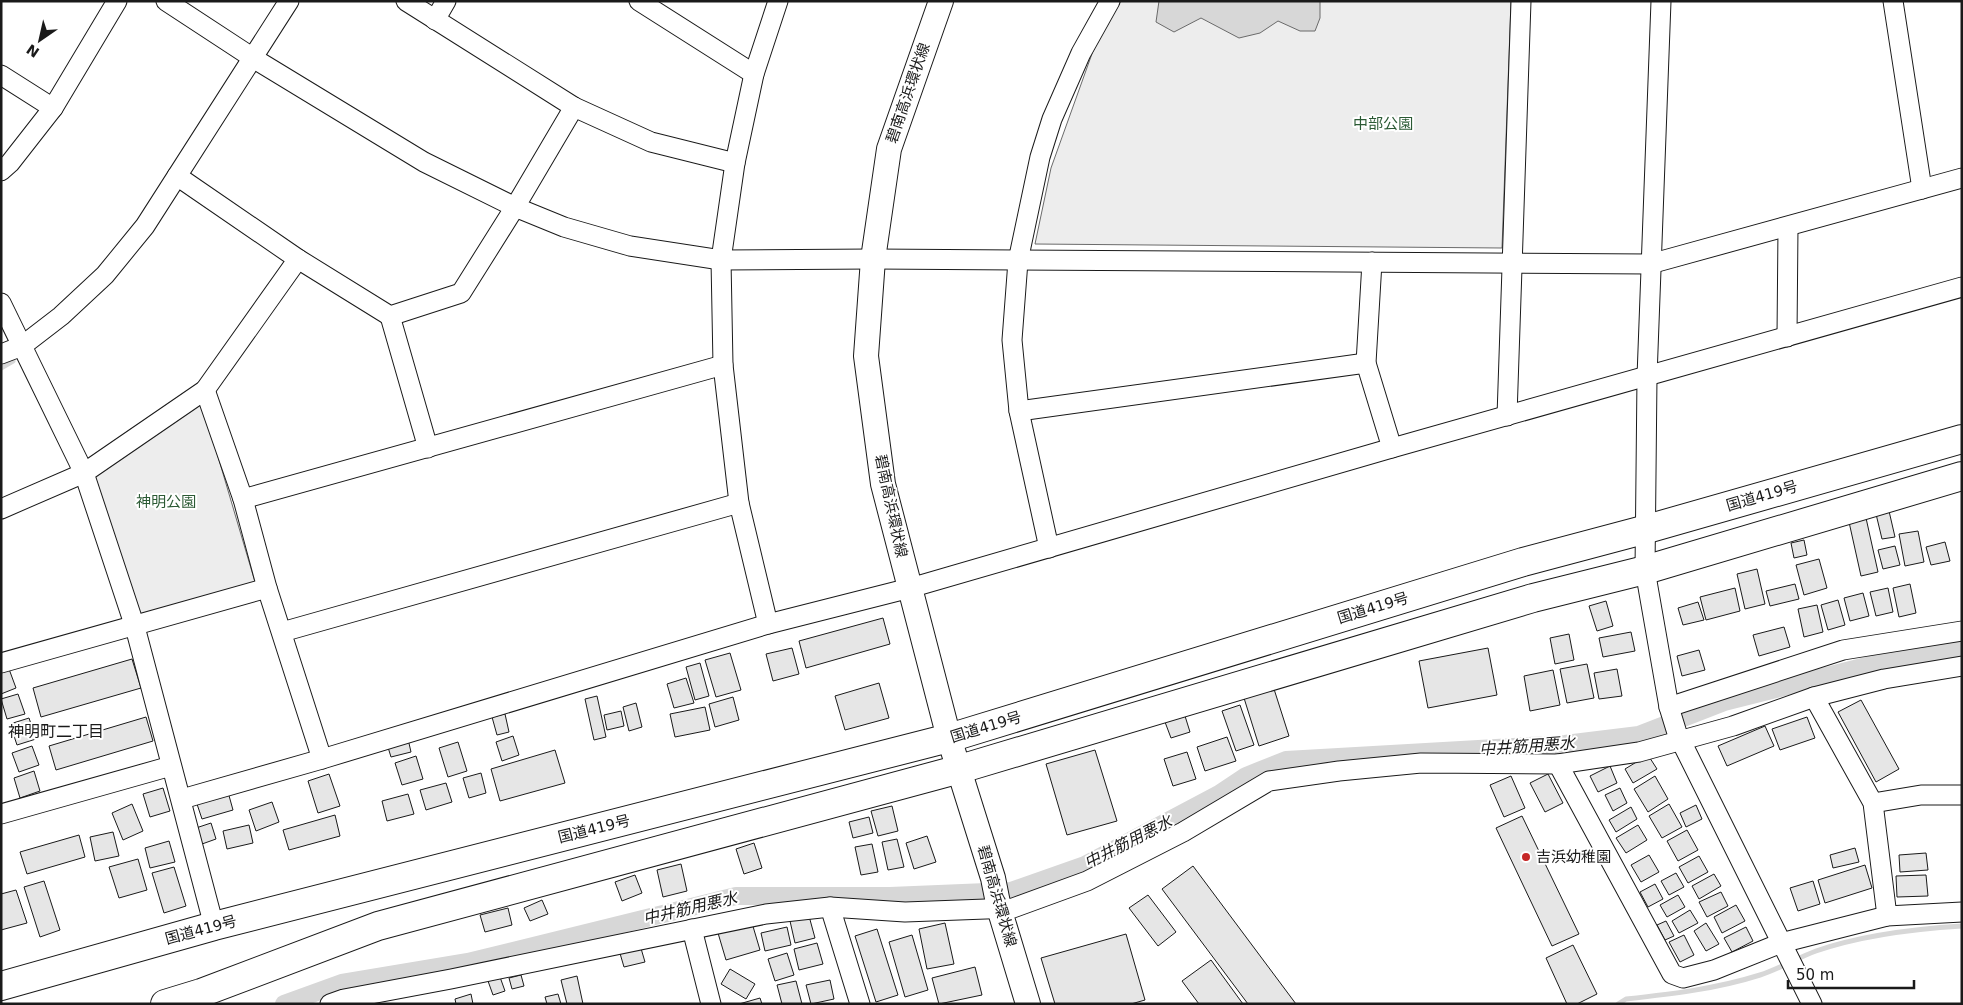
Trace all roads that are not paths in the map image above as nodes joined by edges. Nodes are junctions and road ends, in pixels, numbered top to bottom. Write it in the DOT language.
graph roads {
  1 [pos="117,1"];
  2 [pos="166,1"];
  3 [pos="289,1"];
  4 [pos="406,1"];
  5 [pos="446,1"];
  6 [pos="639,1"];
  7 [pos="778,1"];
  8 [pos="941,1"];
  9 [pos="1110,1"];
  10 [pos="1522,1"];
  11 [pos="1661,1"];
  12 [pos="1893,1"];
  13 [pos="435,20"];
  14 [pos="253,58"];
  15 [pos="754,74"];
  16 [pos="1,75"];
  17 [pos="574,106"];
  18 [pos="53,108"];
  19 [pos="735,163"];
  20 [pos="1,170"];
  21 [pos="177,176"];
  22 [pos="1962,178"];
  23 [pos="1922,189"];
  24 [pos="515,207"];
  25 [pos="1788,227"];
  26 [pos="873,259"];
  27 [pos="298,260"];
  28 [pos="721,260"];
  29 [pos="1018,261"];
  30 [pos="1372,262"];
  31 [pos="1650,264"];
  32 [pos="1512,265"];
  33 [pos="1962,287"];
  34 [pos="1,303"];
  35 [pos="390,316"];
  36 [pos="1787,337"];
  37 [pos="22,346"];
  38 [pos="1,354"];
  39 [pos="1366,364"];
  40 [pos="722,365"];
  41 [pos="1647,377"];
  42 [pos="206,390"];
  43 [pos="1018,411"];
  44 [pos="1507,416"];
  45 [pos="1962,438"];
  46 [pos="428,448"];
  47 [pos="1392,448"];
  48 [pos="84,473"];
  49 [pos="1962,476"];
  50 [pos="243,500"];
  51 [pos="739,503"];
  52 [pos="1,509"];
  53 [pos="1646,529"];
  54 [pos="1049,548"];
  55 [pos="1645,570"];
  56 [pos="267,588"];
  57 [pos="910,588"];
  58 [pos="768,624"];
  59 [pos="135,627"];
  60 [pos="1962,631"];
  61 [pos="282,632"];
  62 [pos="1,663"];
  63 [pos="1962,666"];
  64 [pos="1814,697"];
  65 [pos="1670,710"];
  66 [pos="1679,737"];
  67 [pos="949,738"];
  68 [pos="322,759"];
  69 [pos="1558,764"];
  70 [pos="171,766"];
  71 [pos="960,769"];
  72 [pos="1962,795"];
  73 [pos="182,799"];
  74 [pos="1874,803"];
  75 [pos="1,814"];
  76 [pos="830,907"];
  77 [pos="999,908"];
  78 [pos="1962,912"];
  79 [pos="1887,916"];
  80 [pos="214,926"];
  81 [pos="692,928"];
  82 [pos="1783,948"];
  83 [pos="1,986"];
  84 [pos="165,1004"];
  85 [pos="330,1004"];
  86 [pos="711,1004"];
  87 [pos="860,1004"];
  88 [pos="1028,1004"];
  89 [pos="1812,1004"];
  1 -- 18 [label="street"];
  2 -- 14 [label="street"];
  3 -- 14 [label="street"];
  4 -- 13 [label="street"];
  5 -- 13 [label="street"];
  6 -- 15 [label="street"];
  7 -- 15 [label="street"];
  8 -- 26 [label="main road, 碧南高浜環状線"];
  9 -- 29 [label="street"];
  10 -- 32 [label="street"];
  11 -- 31 [label="street"];
  12 -- 23 [label="street"];
  13 -- 17 [label="street"];
  14 -- 21 [label="street"];
  14 -- 24 [label="street"];
  15 -- 19 [label="street"];
  16 -- 18 [label="street"];
  17 -- 19 [label="street"];
  17 -- 24 [label="street"];
  18 -- 20 [label="street"];
  19 -- 28 [label="street"];
  21 -- 27 [label="street"];
  21 -- 37 [label="street"];
  22 -- 23 [label="street"];
  23 -- 25 [label="street"];
  24 -- 28 [label="street"];
  24 -- 35 [label="street"];
  25 -- 31 [label="street"];
  25 -- 36 [label="street"];
  26 -- 28 [label="street"];
  26 -- 29 [label="street"];
  26 -- 57 [label="main road, 碧南高浜環状線"];
  27 -- 35 [label="street"];
  27 -- 42 [label="street"];
  28 -- 40 [label="street"];
  29 -- 30 [label="street"];
  29 -- 43 [label="street"];
  30 -- 32 [label="street"];
  30 -- 39 [label="street"];
  31 -- 32 [label="street"];
  31 -- 41 [label="street"];
  32 -- 44 [label="street"];
  33 -- 36 [label="street"];
  34 -- 37 [label="street"];
  35 -- 46 [label="street"];
  36 -- 41 [label="street"];
  37 -- 38 [label="street"];
  37 -- 48 [label="street"];
  39 -- 43 [label="street"];
  39 -- 47 [label="street"];
  40 -- 46 [label="street"];
  40 -- 51 [label="street"];
  41 -- 44 [label="street"];
  41 -- 53 [label="street"];
  42 -- 48 [label="street"];
  42 -- 50 [label="street"];
  43 -- 54 [label="street"];
  44 -- 47 [label="street"];
  45 -- 53 [label="highway, 国道419号"];
  46 -- 50 [label="street"];
  47 -- 54 [label="street"];
  48 -- 52 [label="street"];
  48 -- 59 [label="street"];
  49 -- 55 [label="highway"];
  50 -- 56 [label="street"];
  51 -- 58 [label="street"];
  51 -- 61 [label="street"];
  53 -- 55 [label="street"];
  53 -- 67 [label="highway, 国道419号"];
  54 -- 57 [label="street"];
  55 -- 65 [label="street"];
  55 -- 71 [label="highway"];
  56 -- 59 [label="street"];
  56 -- 61 [label="street"];
  57 -- 58 [label="street"];
  57 -- 67 [label="main road, 碧南高浜環状線"];
  58 -- 68 [label="street"];
  59 -- 62 [label="street"];
  59 -- 70 [label="street"];
  60 -- 65 [label="street"];
  61 -- 68 [label="street"];
  63 -- 64 [label="street"];
  64 -- 66 [label="street"];
  64 -- 74 [label="street"];
  65 -- 66 [label="street"];
  66 -- 69 [label="street"];
  66 -- 82 [label="street"];
  67 -- 71 [label="main road, 碧南高浜環状線"];
  67 -- 80 [label="highway, 国道419号"];
  68 -- 73 [label="street"];
  69 -- 77 [label="street"];
  69 -- 82 [label="street"];
  70 -- 73 [label="street"];
  70 -- 75 [label="street"];
  71 -- 77 [label="main road, 碧南高浜環状線"];
  71 -- 84 [label="highway"];
  72 -- 74 [label="street"];
  73 -- 80 [label="street"];
  74 -- 79 [label="street"];
  76 -- 77 [label="street"];
  76 -- 81 [label="street"];
  76 -- 87 [label="street"];
  77 -- 88 [label="main road, 碧南高浜環状線"];
  78 -- 79 [label="street"];
  79 -- 82 [label="street"];
  80 -- 83 [label="highway, 国道419号"];
  81 -- 85 [label="street"];
  81 -- 86 [label="street"];
  82 -- 89 [label="street"];
}
